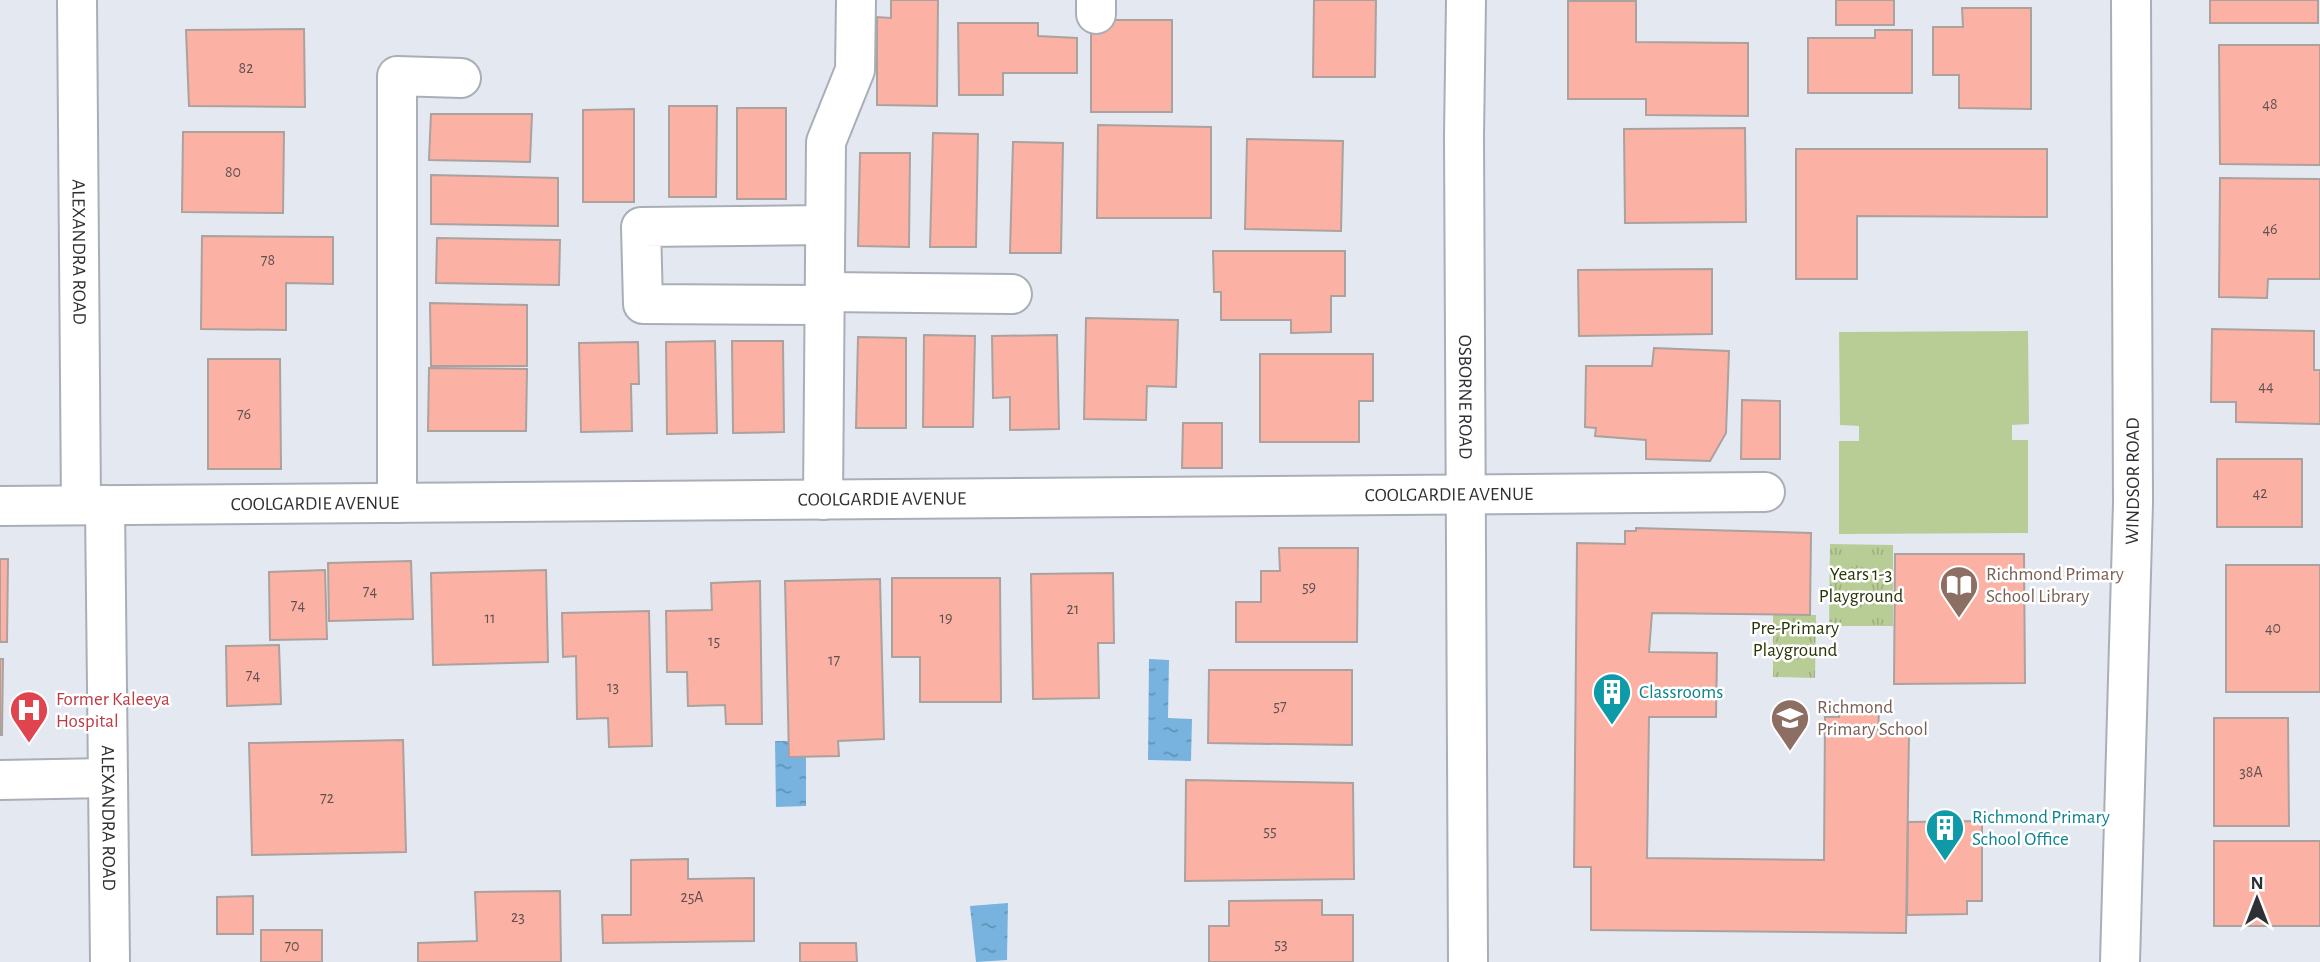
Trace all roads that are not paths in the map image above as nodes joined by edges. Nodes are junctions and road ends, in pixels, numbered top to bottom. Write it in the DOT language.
graph roads {
  1 [pos="78,0"];
  2 [pos="856,0"];
  3 [pos="1466,0"];
  4 [pos="2131,0"];
  5 [pos="461,78"];
  6 [pos="825,225"];
  7 [pos="1012,294"];
  8 [pos="825,299"];
  9 [pos="1765,492"];
  10 [pos="1466,494"];
  11 [pos="823,500"];
  12 [pos="397,503"];
  13 [pos="93,505"];
  14 [pos="0,506"];
  15 [pos="108,778"];
  16 [pos="0,780"];
  17 [pos="110,962"];
  18 [pos="1468,962"];
  19 [pos="2120,962"];
  1 -- 13 [label="street, ALEXANDRA ROAD"];
  2 -- 6 [label="street"];
  3 -- 10 [label="street, OSBORNE ROAD"];
  4 -- 19 [label="street, WINDSOR ROAD"];
  5 -- 12 [label="street"];
  6 -- 8 [label="street"];
  6 -- 8 [label="street"];
  7 -- 8 [label="street"];
  8 -- 11 [label="street"];
  9 -- 10 [label="street, COOLGARDIE AVENUE"];
  10 -- 11 [label="street, COOLGARDIE AVENUE"];
  10 -- 18 [label="street, OSBORNE ROAD"];
  11 -- 12 [label="street, COOLGARDIE AVENUE"];
  12 -- 13 [label="street, COOLGARDIE AVENUE"];
  13 -- 14 [label="street, COOLGARDIE AVENUE"];
  13 -- 15 [label="street, ALEXANDRA ROAD"];
  15 -- 16 [label="street"];
  15 -- 17 [label="street, ALEXANDRA ROAD"];
}
